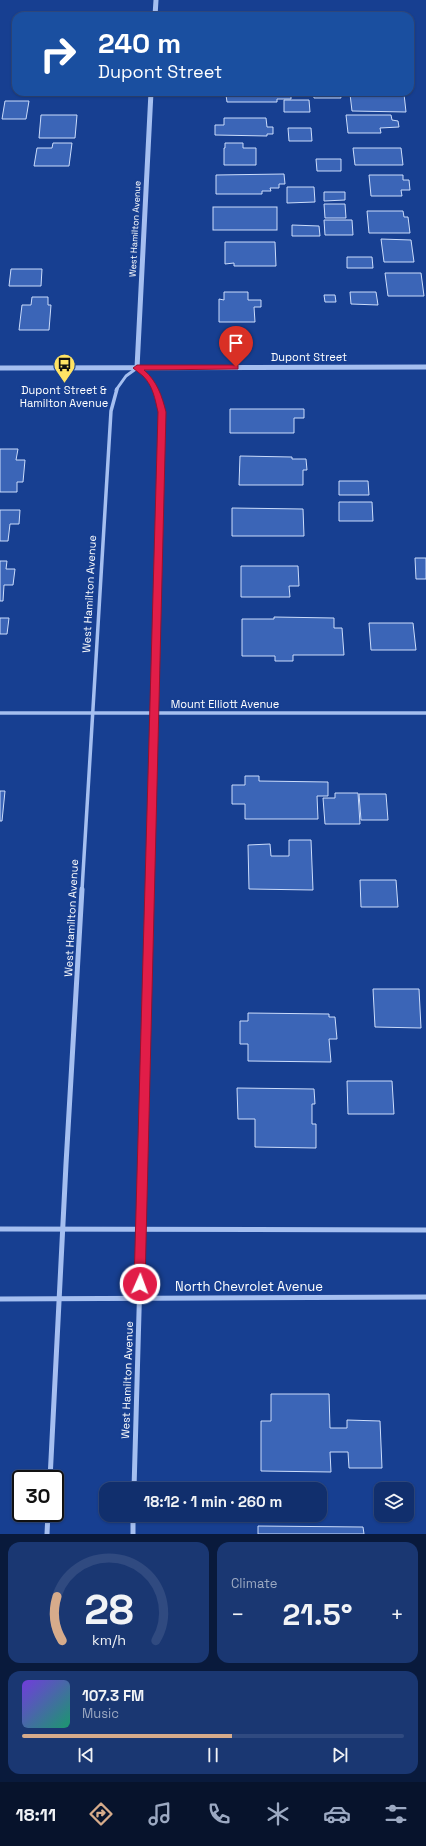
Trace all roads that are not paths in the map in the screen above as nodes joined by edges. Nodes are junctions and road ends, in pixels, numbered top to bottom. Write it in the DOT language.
graph roads {
  1 [pos="156,0"];
  2 [pos="155,12"];
  3 [pos="151,96"];
  4 [pos="426,367"];
  5 [pos="0,368"];
  6 [pos="137,368"];
  7 [pos="0,713"];
  8 [pos="92,713"];
  9 [pos="155,713"];
  10 [pos="426,713"];
  11 [pos="0,1229"];
  12 [pos="63,1229"];
  13 [pos="141,1229"];
  14 [pos="426,1230"];
  15 [pos="426,1297"];
  16 [pos="59,1298"];
  17 [pos="140,1298"];
  18 [pos="0,1299"];
  19 [pos="50,1470"];
  20 [pos="134,1482"];
  21 [pos="48,1522"];
  22 [pos="133,1522"];
  23 [pos="47,1534"];
  24 [pos="133,1534"];
  1 -- 2 [label="street"];
  3 -- 6 [label="street, West Hamilton Avenue"];
  4 -- 6 [label="street, Dupont Street"];
  5 -- 6 [label="street, Dupont Street"];
  6 -- 8 [label="street, West Hamilton Avenue"];
  6 -- 9 [label="street, West Hamilton Avenue"];
  7 -- 8 [label="street, Mount Elliott Avenue"];
  8 -- 9 [label="street, Mount Elliott Avenue"];
  8 -- 12 [label="street, West Hamilton Avenue"];
  9 -- 10 [label="street, Mount Elliott Avenue"];
  9 -- 13 [label="street, West Hamilton Avenue"];
  11 -- 12 [label="street"];
  12 -- 13 [label="street"];
  12 -- 16 [label="street, West Hamilton Avenue"];
  13 -- 14 [label="street"];
  13 -- 17 [label="street, West Hamilton Avenue"];
  15 -- 17 [label="street, North Chevrolet Avenue"];
  16 -- 17 [label="street, North Chevrolet Avenue"];
  16 -- 18 [label="street, North Chevrolet Avenue"];
  16 -- 19 [label="street, West Hamilton Avenue"];
  17 -- 20 [label="street, West Hamilton Avenue"];
  21 -- 23 [label="street"];
  22 -- 24 [label="street"];
}
